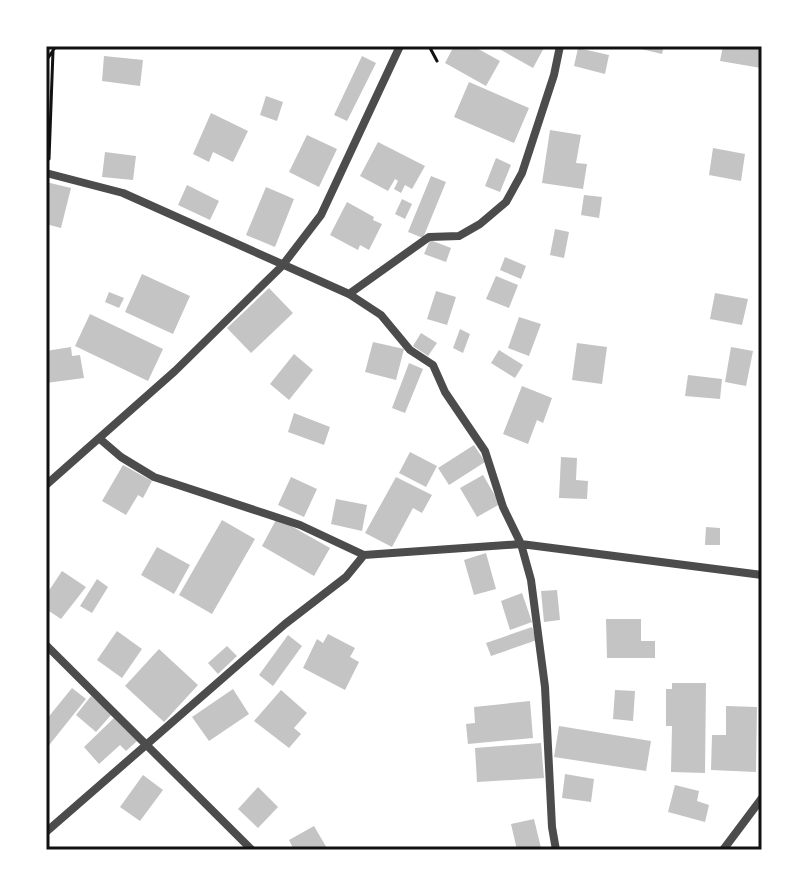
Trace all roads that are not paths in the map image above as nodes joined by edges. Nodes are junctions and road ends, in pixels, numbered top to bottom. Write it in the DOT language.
graph roads {
  1 [pos="400,46"];
  2 [pos="560,46"];
  3 [pos="47,173"];
  4 [pos="282,266"];
  5 [pos="349,294"];
  6 [pos="100,439"];
  7 [pos="46,485"];
  8 [pos="521,544"];
  9 [pos="364,555"];
  10 [pos="762,575"];
  11 [pos="46,645"];
  12 [pos="145,744"];
  13 [pos="762,798"];
  14 [pos="46,832"];
  15 [pos="252,850"];
  16 [pos="556,850"];
  17 [pos="723,850"];
  1 -- 4 [label="street"];
  2 -- 5 [label="street"];
  3 -- 4 [label="street"];
  4 -- 5 [label="street"];
  4 -- 6 [label="street"];
  5 -- 8 [label="street"];
  6 -- 7 [label="street"];
  6 -- 9 [label="street"];
  8 -- 9 [label="street"];
  8 -- 10 [label="street"];
  8 -- 16 [label="street"];
  9 -- 12 [label="street"];
  11 -- 12 [label="street"];
  12 -- 14 [label="street"];
  12 -- 15 [label="street"];
  13 -- 17 [label="street"];
}
